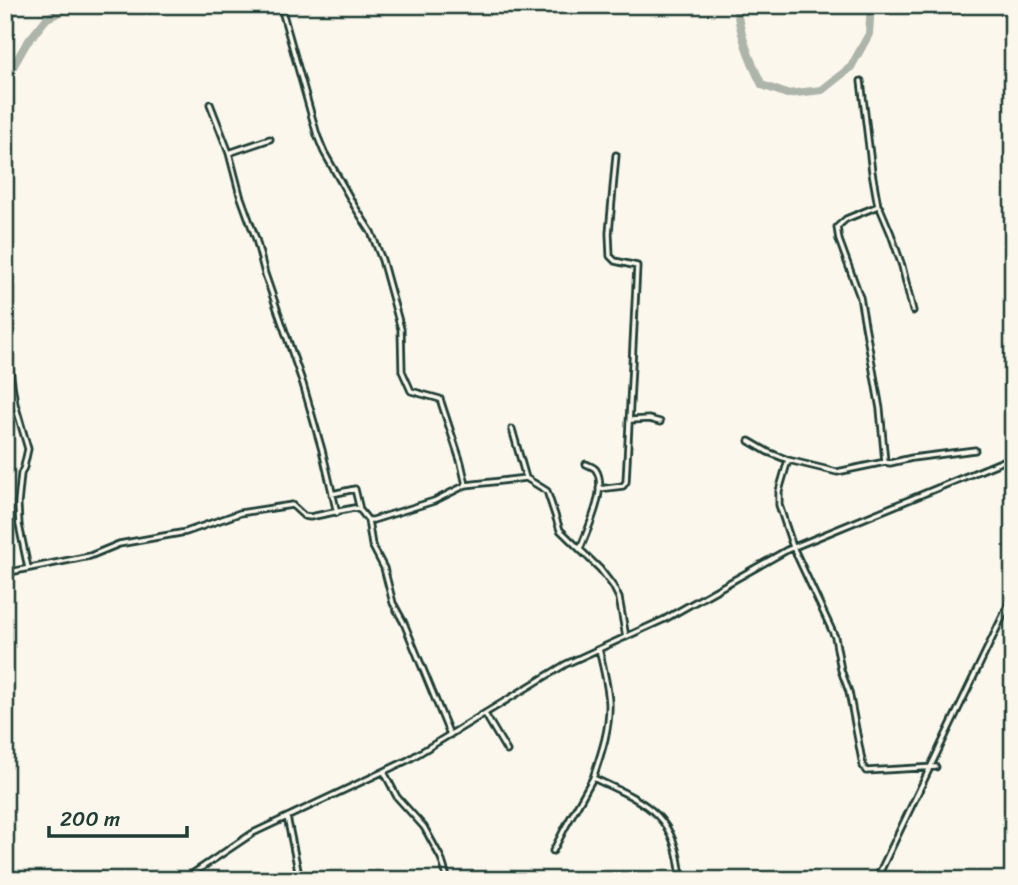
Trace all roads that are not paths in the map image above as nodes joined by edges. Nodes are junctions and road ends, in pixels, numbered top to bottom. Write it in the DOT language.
graph roads {
  1 [pos="281,8"];
  2 [pos="861,81"];
  3 [pos="210,104"];
  4 [pos="270,139"];
  5 [pos="229,153"];
  6 [pos="616,155"];
  7 [pos="878,206"];
  8 [pos="913,311"];
  9 [pos="5,338"];
  10 [pos="631,420"];
  11 [pos="660,422"];
  12 [pos="512,429"];
  13 [pos="749,441"];
  14 [pos="975,450"];
  15 [pos="1013,457"];
  16 [pos="788,460"];
  17 [pos="885,462"];
  18 [pos="586,464"];
  19 [pos="526,478"];
  20 [pos="466,485"];
  21 [pos="599,489"];
  22 [pos="332,494"];
  23 [pos="360,510"];
  24 [pos="337,513"];
  25 [pos="368,520"];
  26 [pos="793,547"];
  27 [pos="580,549"];
  28 [pos="28,568"];
  29 [pos="5,573"];
  30 [pos="1013,595"];
  31 [pos="626,637"];
  32 [pos="599,649"];
  33 [pos="485,714"];
  34 [pos="450,735"];
  35 [pos="507,751"];
  36 [pos="930,767"];
  37 [pos="936,767"];
  38 [pos="384,772"];
  39 [pos="593,778"];
  40 [pos="287,817"];
  41 [pos="553,851"];
  42 [pos="183,880"];
  43 [pos="300,880"];
  44 [pos="448,880"];
  45 [pos="681,880"];
  46 [pos="876,880"];
  1 -- 20 [label="street"];
  2 -- 7 [label="street"];
  3 -- 5 [label="street"];
  4 -- 5 [label="street"];
  5 -- 22 [label="street"];
  6 -- 10 [label="street"];
  7 -- 8 [label="street"];
  7 -- 17 [label="street"];
  9 -- 28 [label="street"];
  10 -- 11 [label="street"];
  10 -- 21 [label="street"];
  12 -- 19 [label="street"];
  13 -- 16 [label="street"];
  14 -- 17 [label="street"];
  15 -- 26 [label="street"];
  16 -- 17 [label="street"];
  16 -- 26 [label="street"];
  18 -- 21 [label="street"];
  19 -- 20 [label="street"];
  19 -- 27 [label="street"];
  20 -- 25 [label="street"];
  21 -- 27 [label="street"];
  22 -- 23 [label="street"];
  22 -- 24 [label="street"];
  23 -- 24 [label="street"];
  23 -- 25 [label="street"];
  24 -- 28 [label="street"];
  25 -- 34 [label="street"];
  26 -- 31 [label="street"];
  26 -- 36 [label="street"];
  27 -- 31 [label="street"];
  28 -- 29 [label="street"];
  30 -- 36 [label="street"];
  31 -- 32 [label="street"];
  32 -- 33 [label="street"];
  32 -- 39 [label="street"];
  33 -- 34 [label="street"];
  33 -- 35 [label="street"];
  34 -- 38 [label="street"];
  36 -- 37 [label="street"];
  36 -- 46 [label="street"];
  38 -- 40 [label="street"];
  38 -- 44 [label="street"];
  39 -- 41 [label="street"];
  39 -- 45 [label="street"];
  40 -- 42 [label="street"];
  40 -- 43 [label="street"];
}
